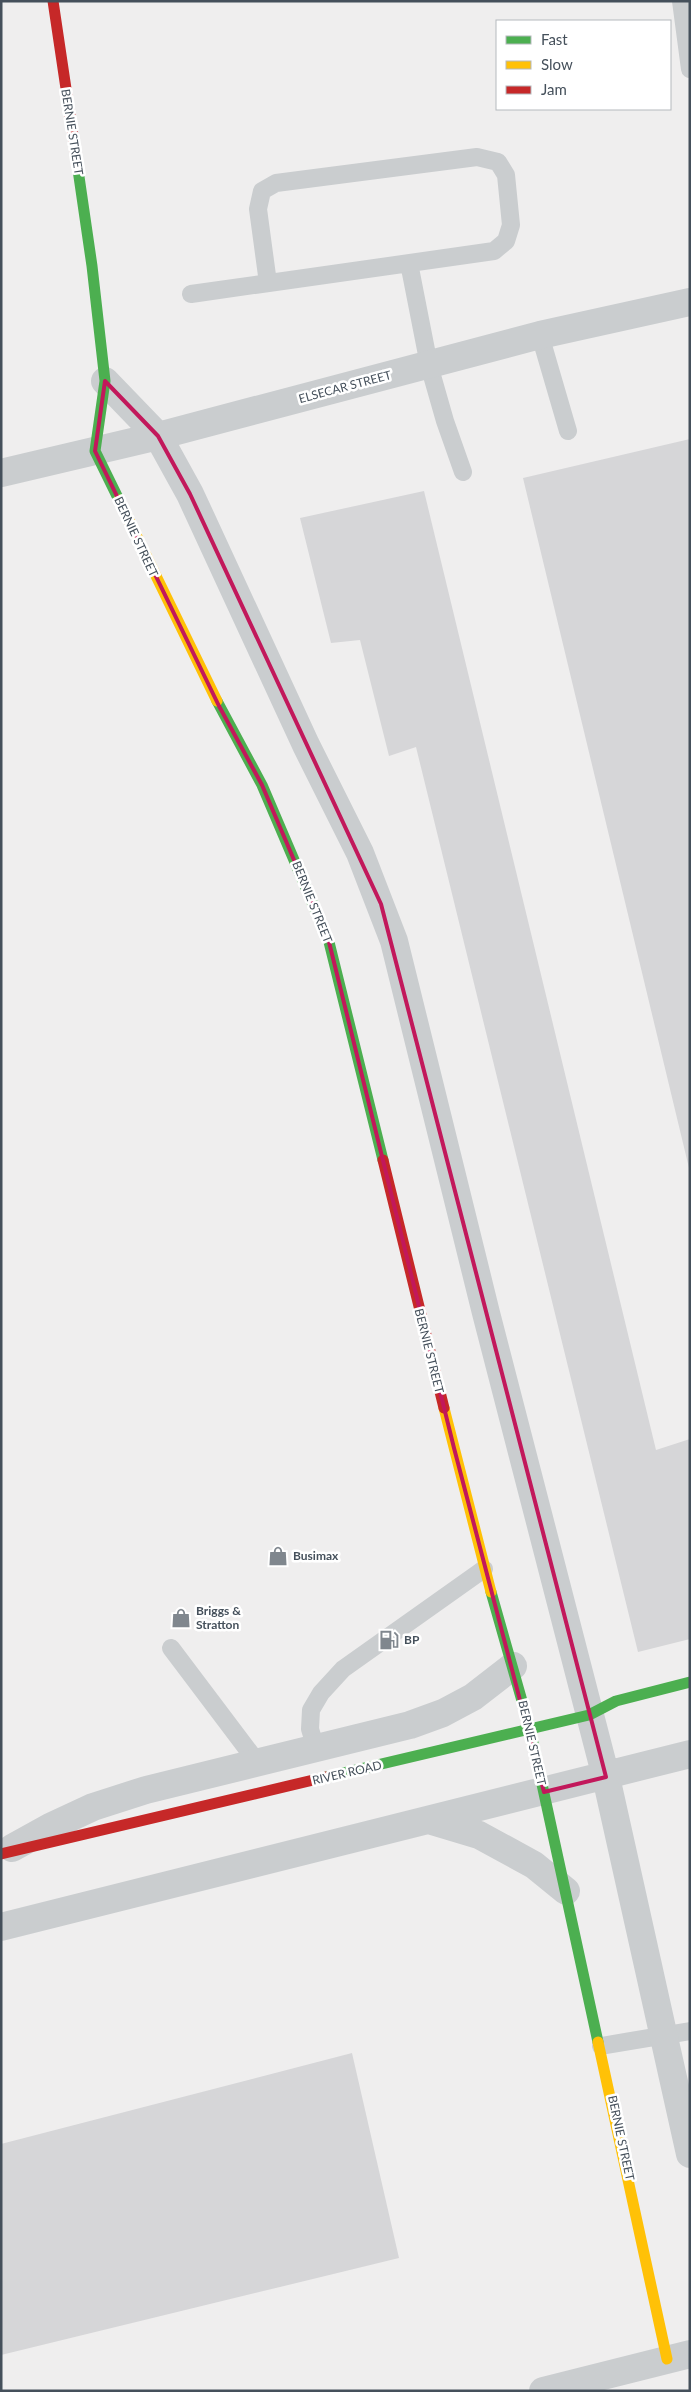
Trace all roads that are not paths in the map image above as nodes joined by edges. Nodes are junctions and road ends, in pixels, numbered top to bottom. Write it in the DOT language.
graph roads {
  1 [pos="53,1"];
  2 [pos="681,1"];
  3 [pos="690,69"];
  4 [pos="409,263"];
  5 [pos="268,283"];
  6 [pos="191,294"];
  7 [pos="690,302"];
  8 [pos="540,335"];
  9 [pos="429,365"];
  10 [pos="105,381"];
  11 [pos="568,431"];
  12 [pos="158,436"];
  13 [pos="96,451"];
  14 [pos="463,472"];
  15 [pos="1,473"];
  16 [pos="484,1569"];
  17 [pos="171,1648"];
  18 [pos="512,1666"];
  19 [pos="690,1682"];
  20 [pos="589,1715"];
  21 [pos="530,1729"];
  22 [pos="316,1748"];
  23 [pos="690,1754"];
  24 [pos="257,1762"];
  25 [pos="606,1777"];
  26 [pos="544,1792"];
  27 [pos="426,1820"];
  28 [pos="2,1854"];
  29 [pos="566,1891"];
  30 [pos="1,1927"];
  31 [pos="690,2031"];
  32 [pos="662,2036"];
  33 [pos="600,2046"];
  34 [pos="690,2154"];
  35 [pos="678,2356"];
  36 [pos="543,2391"];
  1 -- 10 [label="street, BERNIE STREET"];
  2 -- 3 [label="lane"];
  4 -- 5 [label="lane"];
  4 -- 5 [label="lane"];
  4 -- 9 [label="lane"];
  5 -- 6 [label="lane"];
  7 -- 8 [label="street, ELSECAR STREET"];
  8 -- 9 [label="street, ELSECAR STREET"];
  8 -- 11 [label="lane"];
  9 -- 12 [label="street, ELSECAR STREET"];
  9 -- 14 [label="lane"];
  10 -- 12 [label="street"];
  10 -- 13 [label="street, BERNIE STREET"];
  12 -- 13 [label="street, ELSECAR STREET"];
  12 -- 20 [label="street"];
  13 -- 15 [label="street, ELSECAR STREET"];
  13 -- 16 [label="street, BERNIE STREET"];
  16 -- 18 [label="street, BERNIE STREET"];
  16 -- 22 [label="lane"];
  17 -- 24 [label="lane"];
  18 -- 21 [label="street, BERNIE STREET"];
  18 -- 22 [label="street"];
  19 -- 20 [label="street, RIVER ROAD"];
  20 -- 21 [label="street, RIVER ROAD"];
  20 -- 25 [label="street"];
  21 -- 26 [label="street, BERNIE STREET"];
  21 -- 28 [label="street, RIVER ROAD"];
  22 -- 24 [label="street"];
  23 -- 25 [label="street"];
  24 -- 28 [label="street"];
  25 -- 26 [label="street"];
  25 -- 32 [label="street"];
  26 -- 27 [label="street"];
  26 -- 29 [label="street, BERNIE STREET"];
  27 -- 29 [label="street"];
  27 -- 30 [label="street"];
  29 -- 33 [label="street, BERNIE STREET"];
  31 -- 32 [label="lane"];
  32 -- 33 [label="lane"];
  32 -- 34 [label="street"];
  33 -- 35 [label="street, BERNIE STREET"];
  35 -- 36 [label="street"];
}
